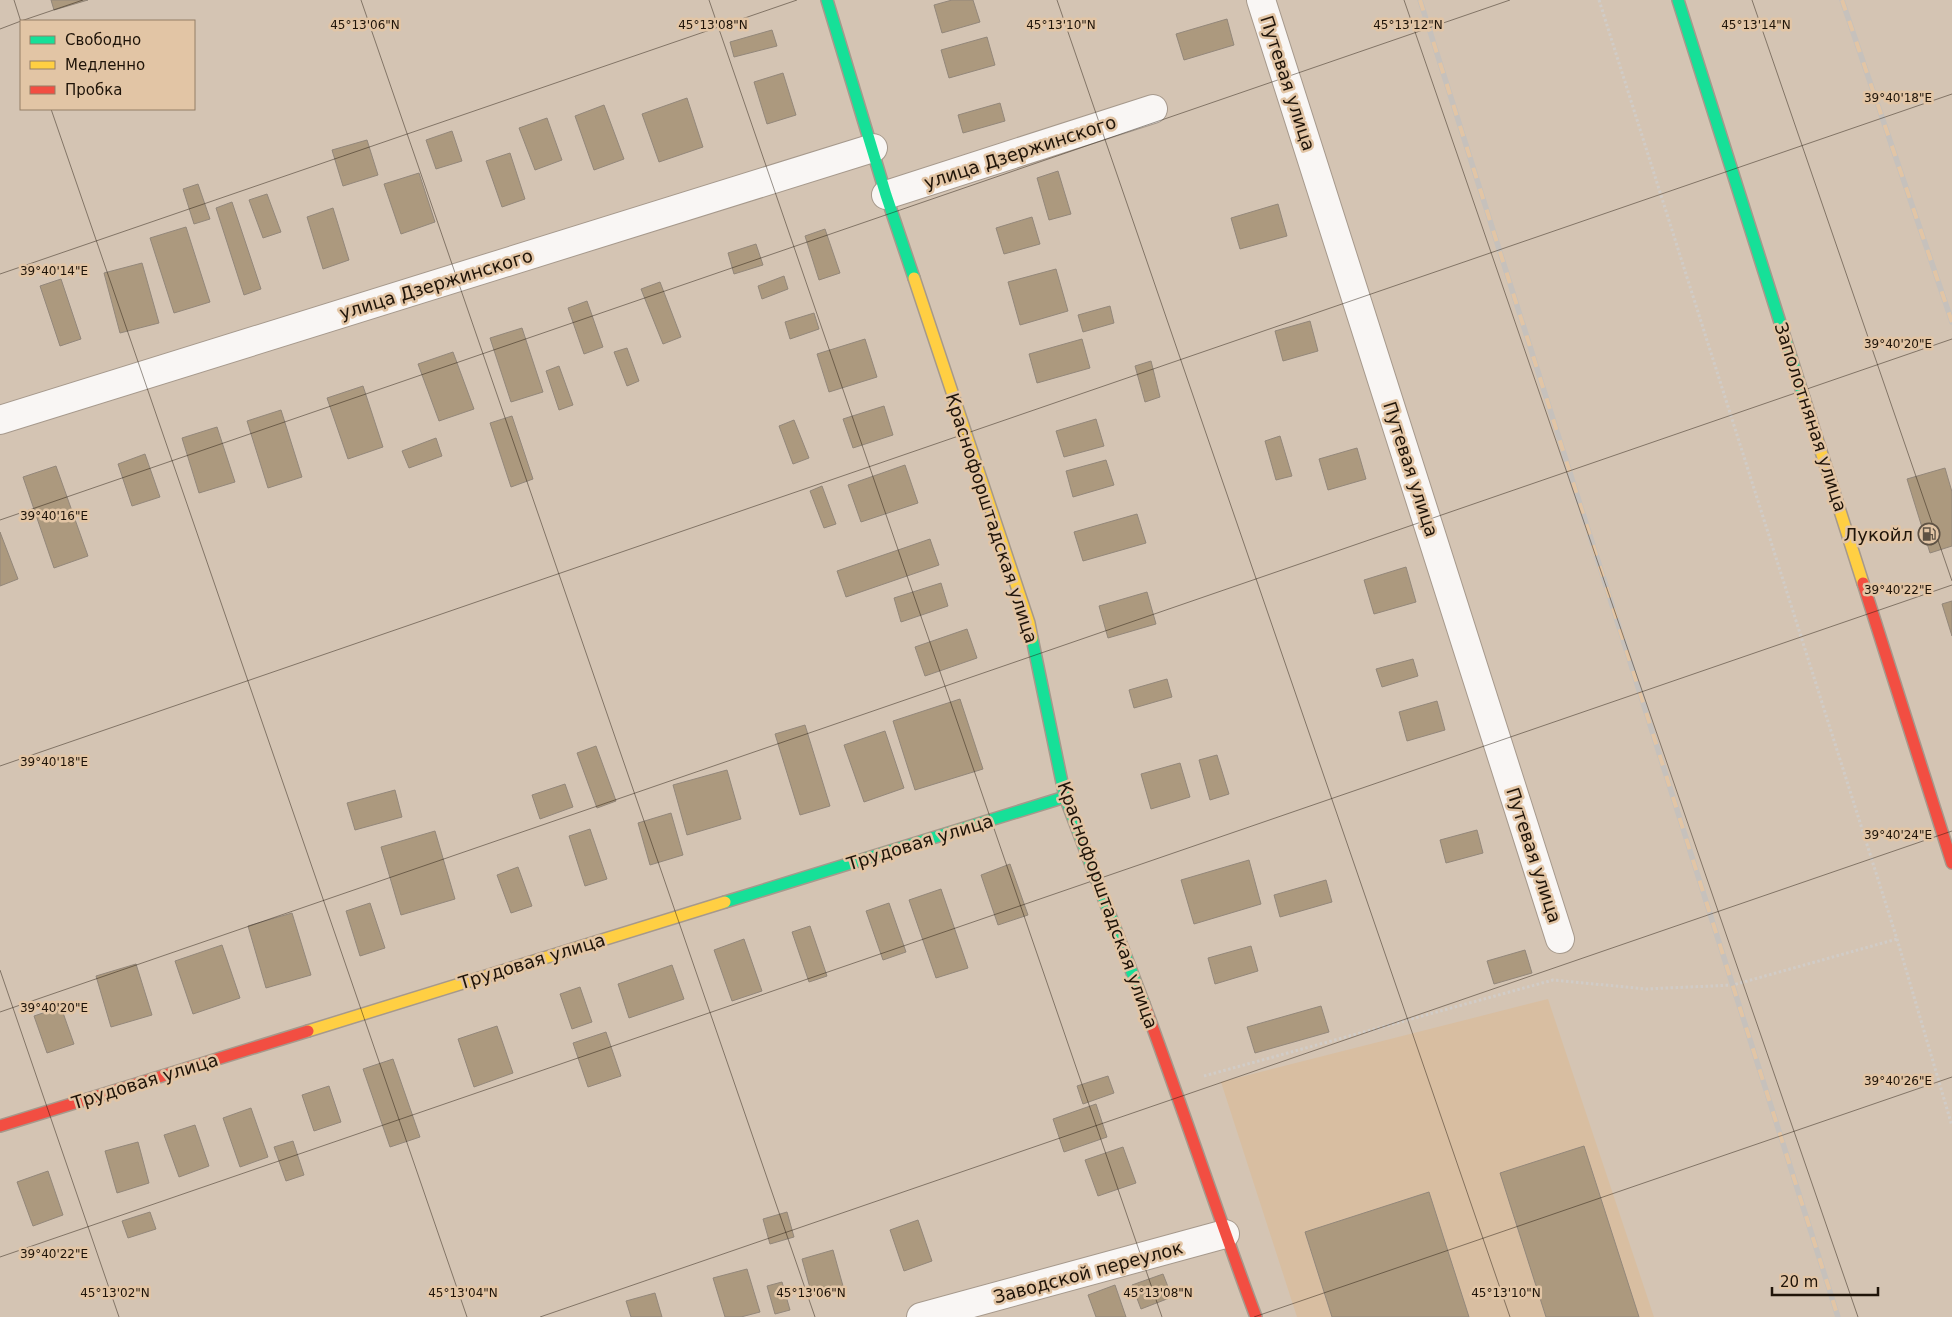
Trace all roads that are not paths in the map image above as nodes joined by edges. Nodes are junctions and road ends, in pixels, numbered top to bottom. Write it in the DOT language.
graph roads {
  1 [pos="827,0"];
  2 [pos="1261,0"];
  3 [pos="1678,0"];
  4 [pos="1153,109"];
  5 [pos="873,148"];
  6 [pos="886,195"];
  7 [pos="0,420"];
  8 [pos="1065,797"];
  9 [pos="1952,863"];
  10 [pos="1560,939"];
  11 [pos="0,1126"];
  12 [pos="1226,1234"];
  13 [pos="921,1317"];
  14 [pos="1256,1317"];
  1 -- 5 [label="street, Краснофорштадская улица"];
  2 -- 10 [label="street, Путевая улица"];
  3 -- 9 [label="street, Заполотняная улица"];
  4 -- 6 [label="street, улица Дзержинского"];
  5 -- 6 [label="street, Краснофорштадская улица"];
  5 -- 7 [label="street, улица Дзержинского"];
  6 -- 8 [label="street, Краснофорштадская улица"];
  8 -- 11 [label="street, Трудовая улица"];
  8 -- 12 [label="street, Краснофорштадская улица"];
  12 -- 13 [label="street, Заводской переулок"];
  12 -- 14 [label="street, Краснофорштадская улица"];
}
